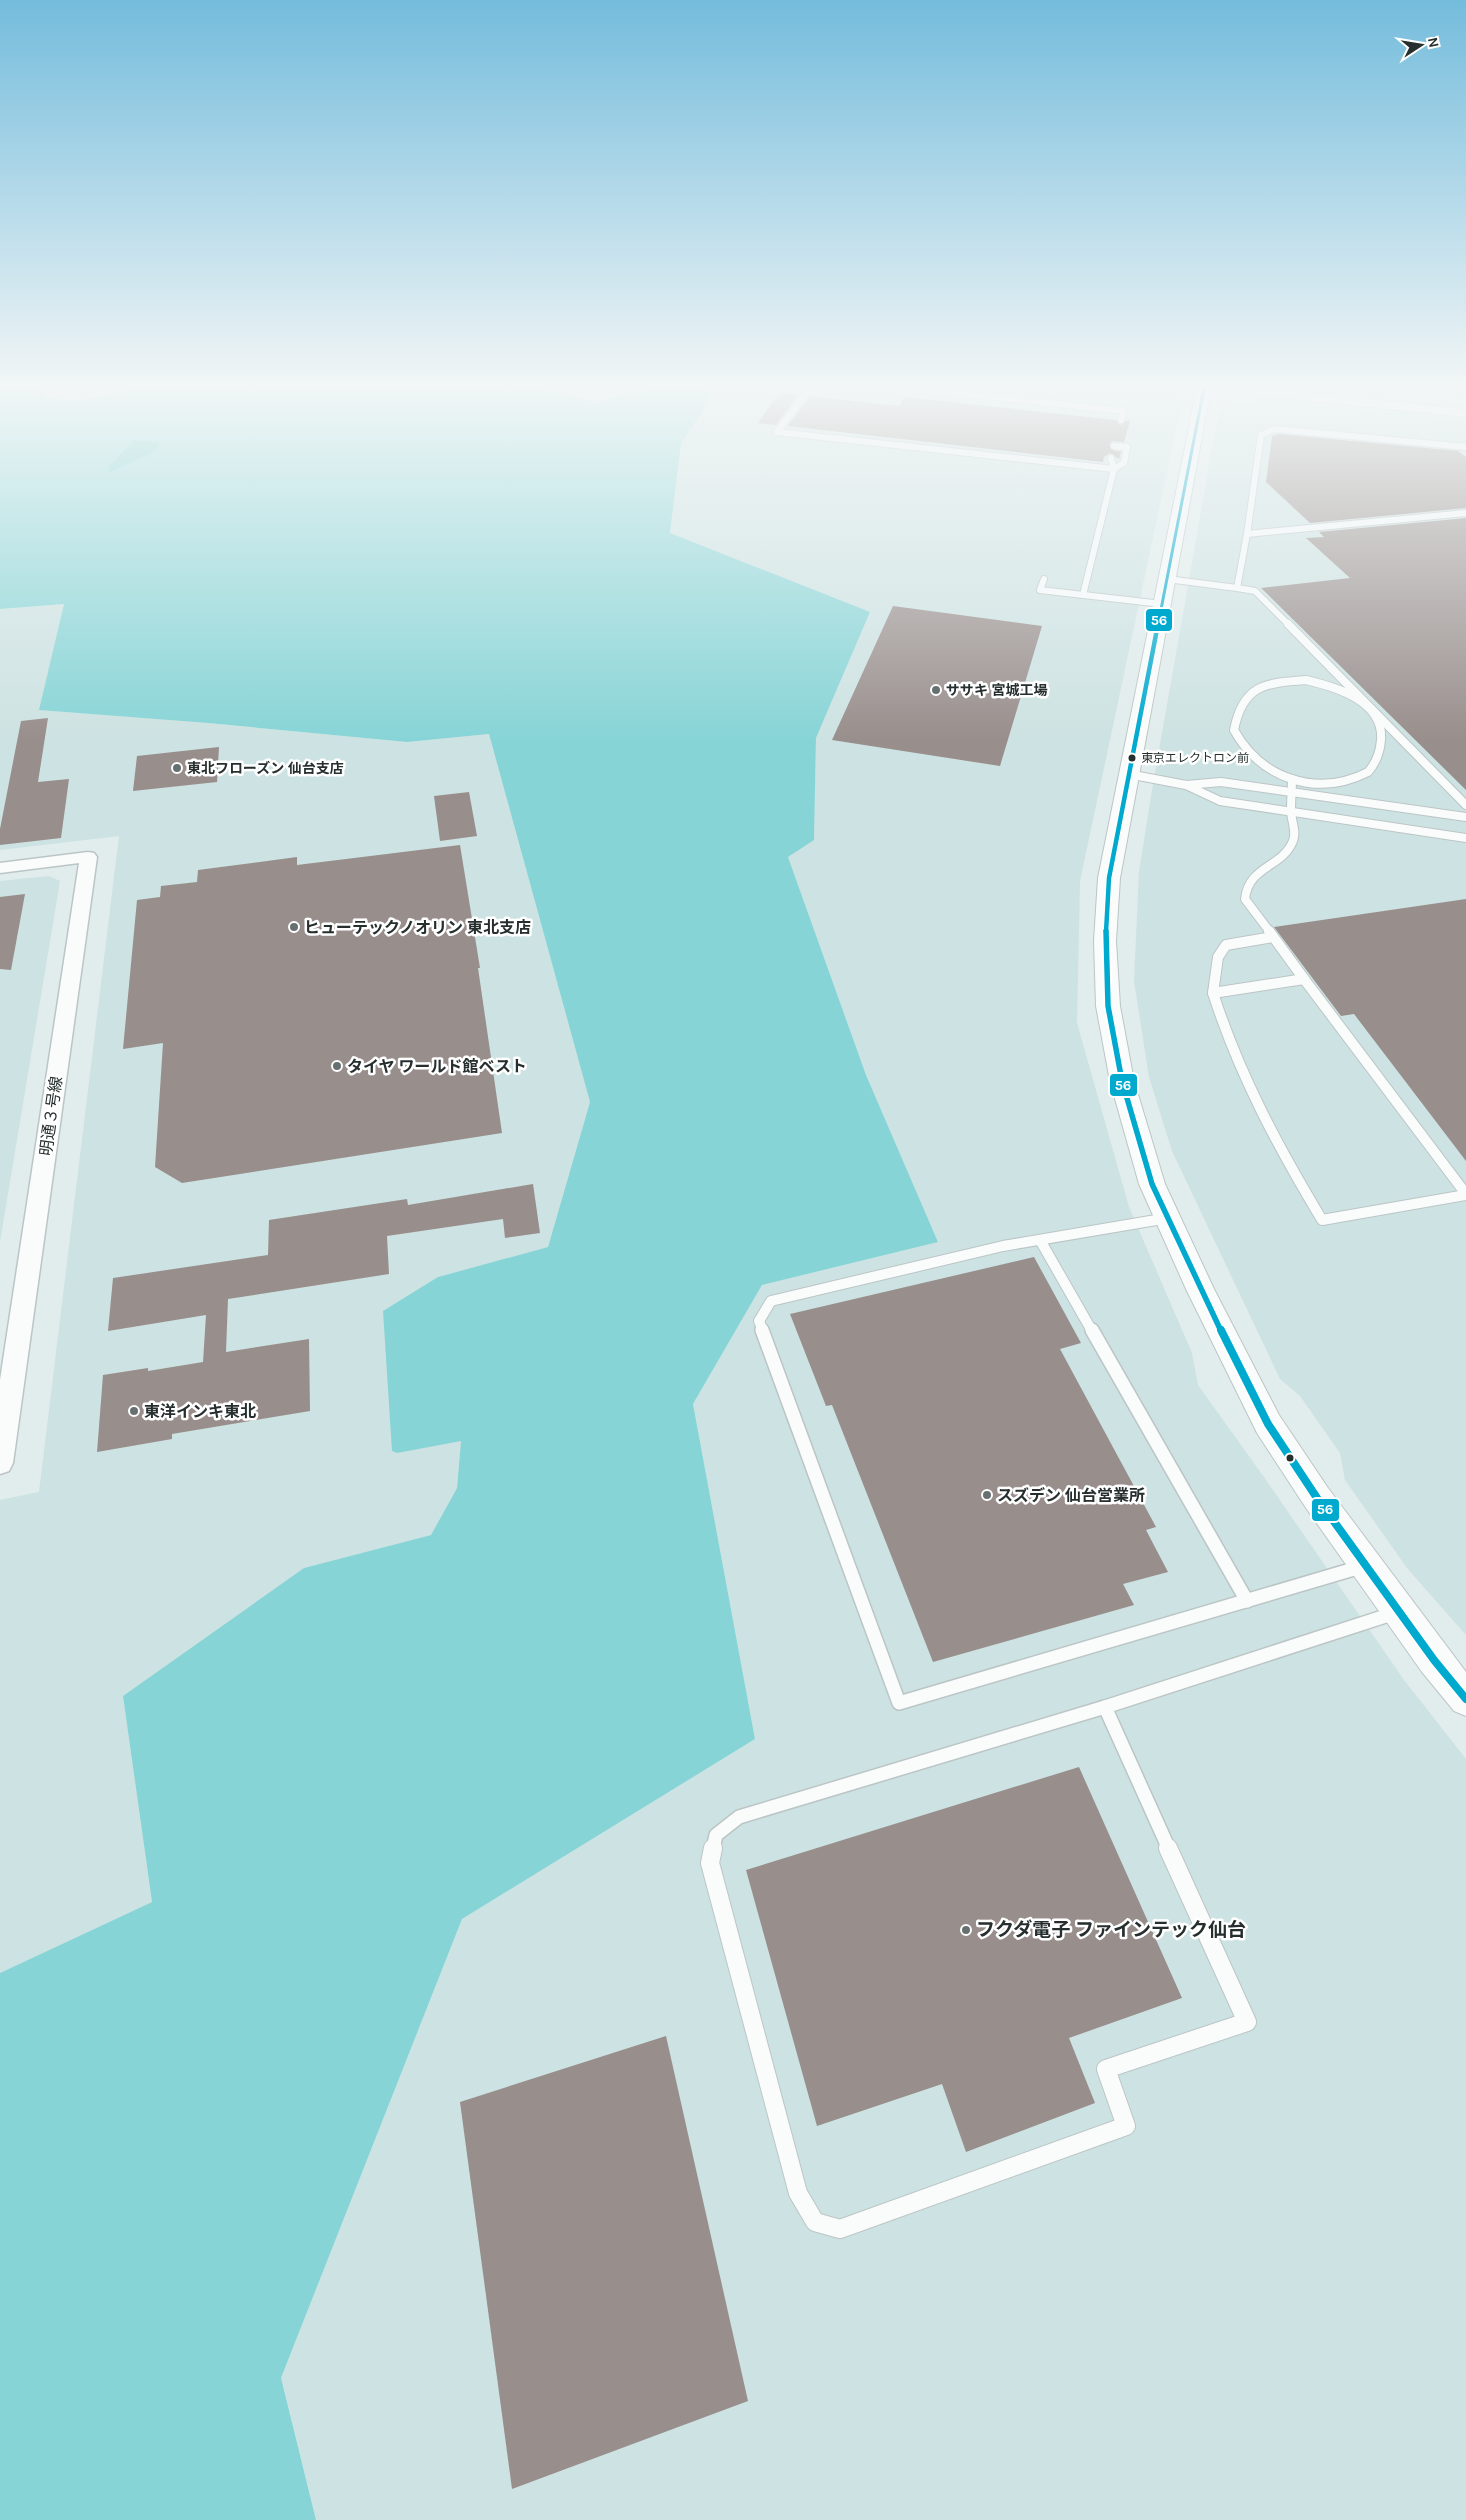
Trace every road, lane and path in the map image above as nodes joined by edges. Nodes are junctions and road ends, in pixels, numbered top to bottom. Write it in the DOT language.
graph roads {
  1 [pos="1105,506"];
  2 [pos="1181,506"];
  3 [pos="1251,506"];
  4 [pos="1466,513"];
  5 [pos="1247,534"];
  6 [pos="1044,579"];
  7 [pos="1167,579"];
  8 [pos="1237,588"];
  9 [pos="1083,595"];
  10 [pos="1162,604"];
  11 [pos="1368,707"];
  12 [pos="1128,774"];
  13 [pos="1292,780"];
  14 [pos="1186,785"];
  15 [pos="1293,792"];
  16 [pos="1466,805"];
  17 [pos="1291,812"];
  18 [pos="1466,817"];
  19 [pos="1466,838"];
  20 [pos="0,868"];
  21 [pos="1273,937"];
  22 [pos="1304,979"];
  23 [pos="1213,993"];
  24 [pos="1466,1195"];
  25 [pos="1168,1218"];
  26 [pos="1040,1240"];
  27 [pos="0,1463"];
  28 [pos="1366,1565"];
  29 [pos="1247,1601"];
  30 [pos="1400,1612"];
  31 [pos="1466,1699"];
  32 [pos="1105,1707"];
  1 -- 9 [label="lane"];
  2 -- 7 [label="street"];
  3 -- 5 [label="lane"];
  4 -- 5 [label="lane"];
  5 -- 8 [label="lane"];
  6 -- 9 [label="lane"];
  7 -- 8 [label="lane"];
  7 -- 10 [label="street"];
  8 -- 11 [label="lane"];
  9 -- 10 [label="lane"];
  10 -- 12 [label="street"];
  11 -- 13 [label="lane"];
  11 -- 13 [label="lane"];
  11 -- 16 [label="lane"];
  12 -- 14 [label="lane"];
  12 -- 25 [label="street"];
  13 -- 15 [label="lane"];
  14 -- 15 [label="lane"];
  14 -- 17 [label="lane"];
  15 -- 17 [label="lane"];
  15 -- 18 [label="lane"];
  17 -- 19 [label="lane"];
  17 -- 21 [label="lane"];
  20 -- 27 [label="street, 明通３号線"];
  21 -- 22 [label="lane"];
  21 -- 23 [label="lane"];
  22 -- 23 [label="lane"];
  22 -- 24 [label="lane"];
  23 -- 24 [label="lane"];
  25 -- 26 [label="lane"];
  25 -- 28 [label="street"];
  26 -- 29 [label="lane"];
  26 -- 29 [label="lane"];
  28 -- 29 [label="lane"];
  28 -- 30 [label="street"];
  30 -- 31 [label="street"];
  30 -- 32 [label="lane"];
  32 -- 32 [label="lane"];
}
